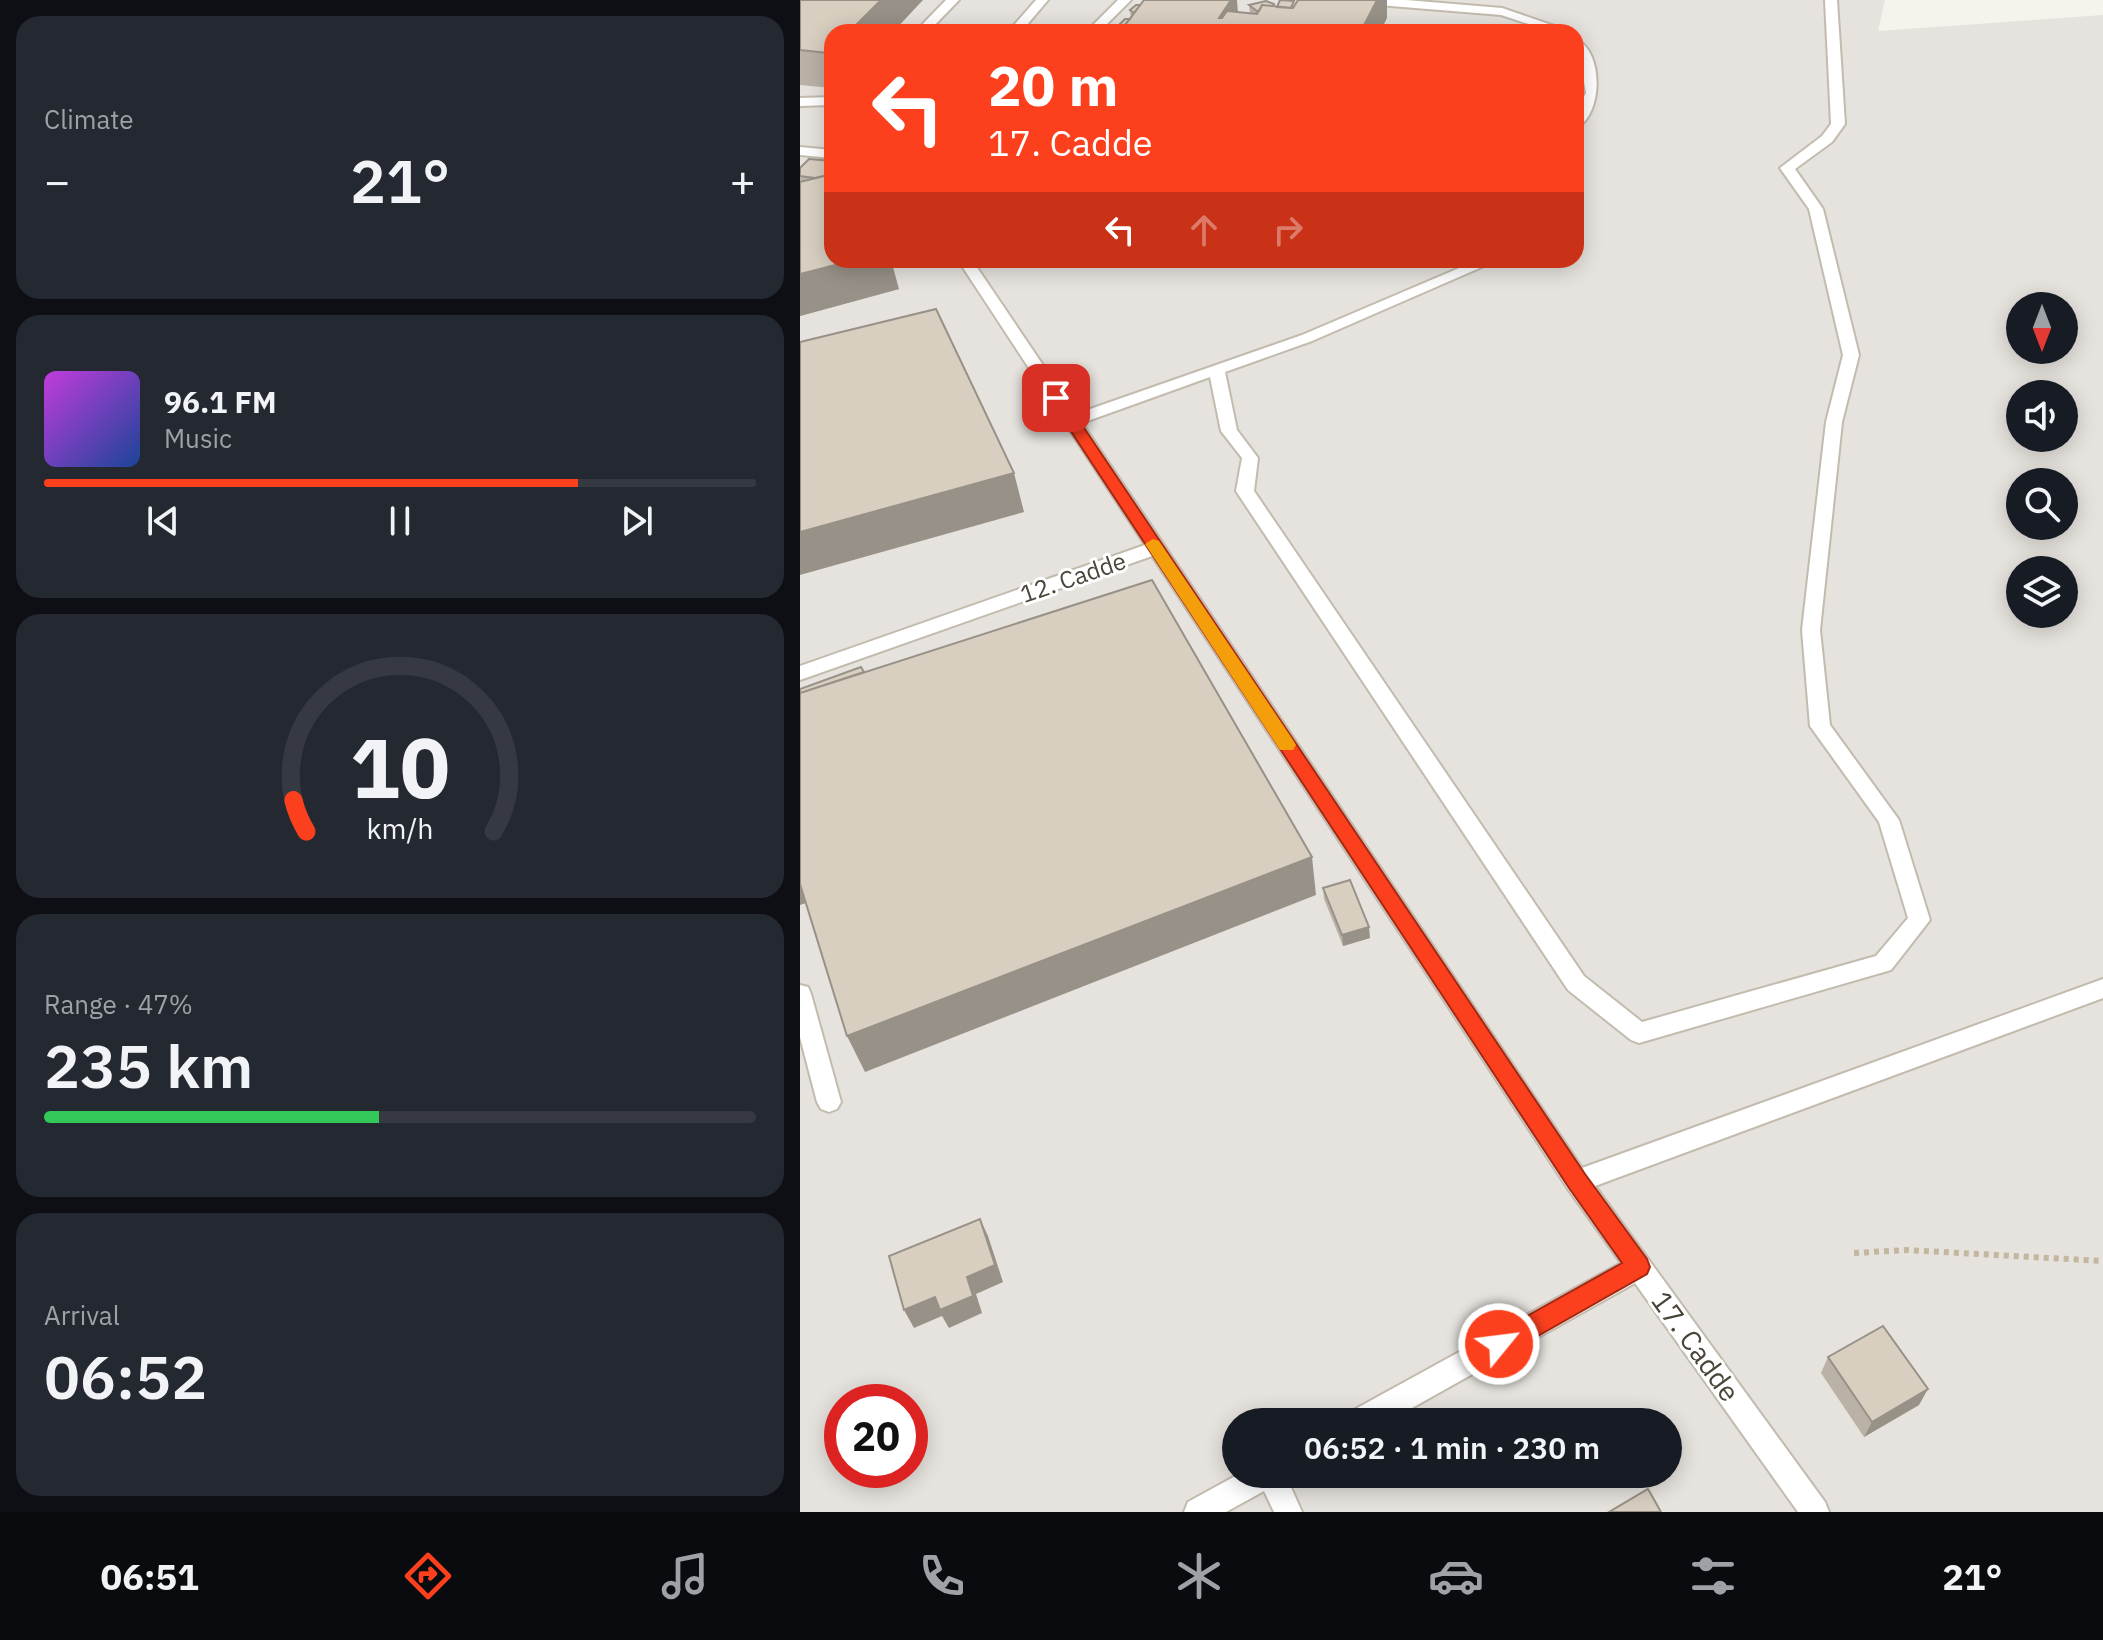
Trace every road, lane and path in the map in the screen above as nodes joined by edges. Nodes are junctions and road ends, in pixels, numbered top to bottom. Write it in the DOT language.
graph roads {
  1 [pos="953,0"];
  2 [pos="1042,0"];
  3 [pos="1366,0"];
  4 [pos="1831,0"];
  5 [pos="1119,2"];
  6 [pos="929,24"];
  7 [pos="1021,24"];
  8 [pos="1099,24"];
  9 [pos="1540,24"];
  10 [pos="1584,52"];
  11 [pos="824,101"];
  12 [pos="800,102"];
  13 [pos="1584,108"];
  14 [pos="800,151"];
  15 [pos="824,153"];
  16 [pos="970,268"];
  17 [pos="1472,268"];
  18 [pos="1217,370"];
  19 [pos="1071,421"];
  20 [pos="1156,548"];
  21 [pos="800,673"];
  22 [pos="2103,988"];
  23 [pos="800,994"];
  24 [pos="829,1102"];
  25 [pos="1577,1181"];
  26 [pos="1854,1253"];
  27 [pos="2103,1261"];
  28 [pos="1639,1267"];
  29 [pos="1385,1408"];
  30 [pos="1243,1488"];
  31 [pos="1276,1488"];
  32 [pos="1198,1512"];
  33 [pos="1288,1512"];
  34 [pos="1815,1512"];
  1 -- 6 [label="lane"];
  2 -- 7 [label="lane"];
  3 -- 9 [label="lane"];
  4 -- 18 [label="lane"];
  5 -- 8 [label="lane"];
  10 -- 13 [label="lane"];
  11 -- 12 [label="lane"];
  14 -- 15 [label="lane"];
  16 -- 19 [label="lane, 12. Cadde"];
  17 -- 18 [label="lane"];
  18 -- 19 [label="lane"];
  19 -- 20 [label="lane, 12. Cadde"];
  20 -- 21 [label="lane, 12. Cadde"];
  20 -- 25 [label="lane, 17. Cadde"];
  22 -- 25 [label="lane"];
  23 -- 24 [label="lane"];
  25 -- 28 [label="lane, 17. Cadde"];
  26 -- 27 [label="path"];
  28 -- 29 [label="lane"];
  28 -- 34 [label="lane, 17. Cadde"];
  30 -- 32 [label="lane"];
  31 -- 33 [label="lane"];
}
